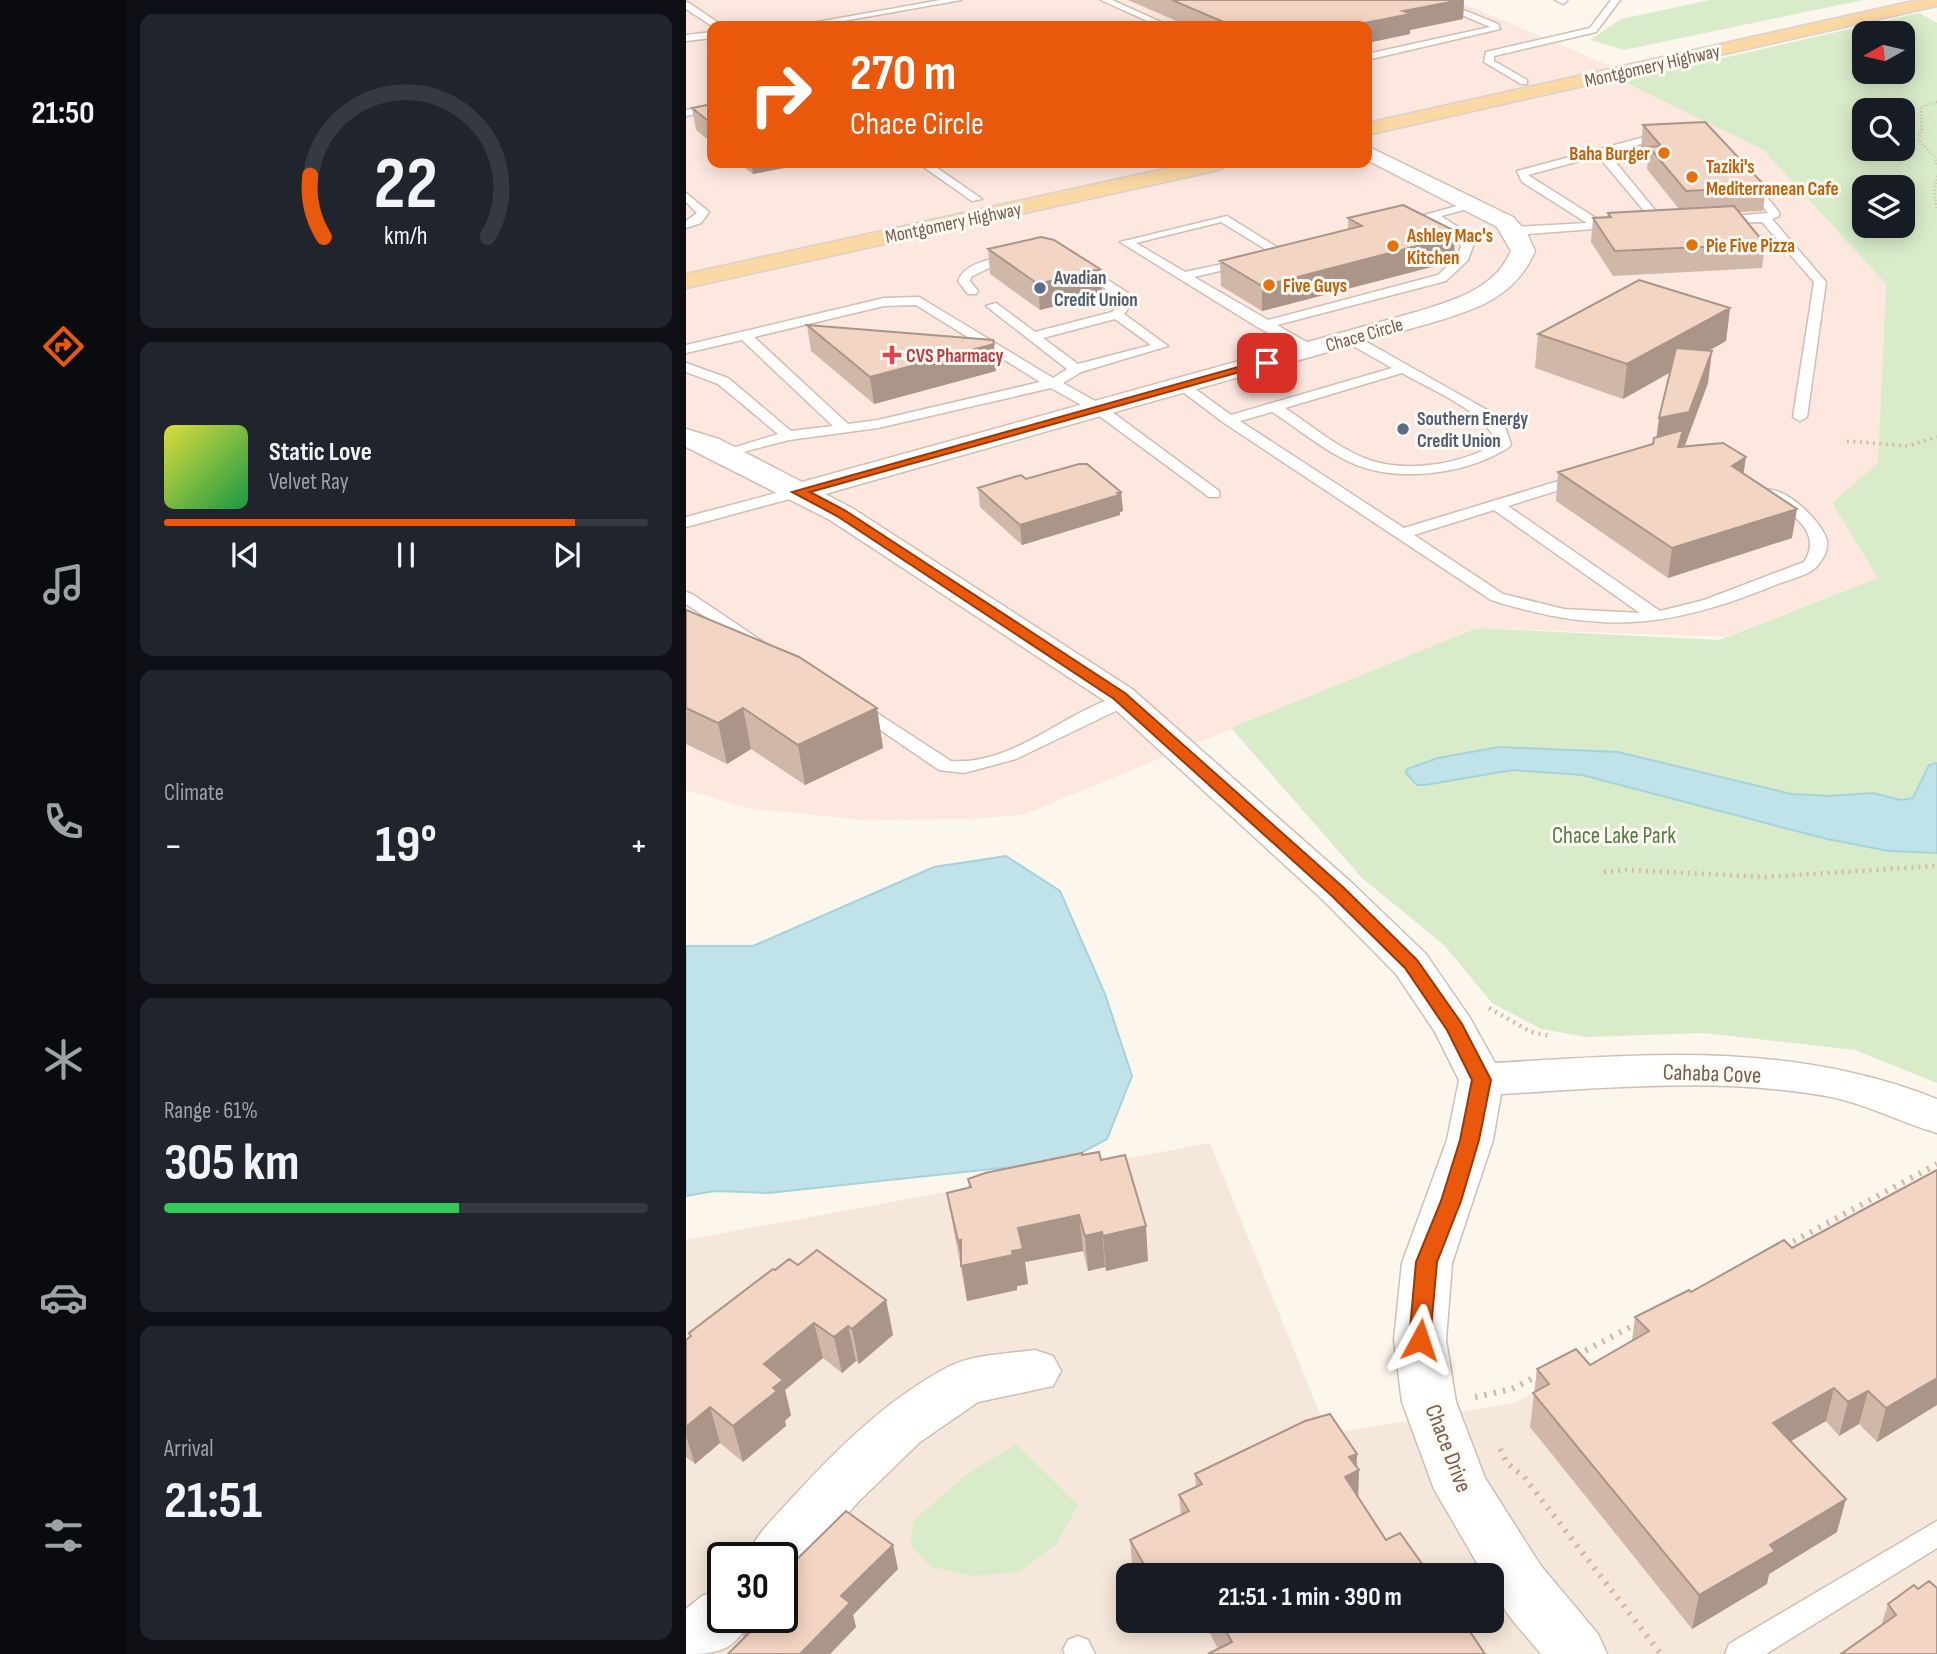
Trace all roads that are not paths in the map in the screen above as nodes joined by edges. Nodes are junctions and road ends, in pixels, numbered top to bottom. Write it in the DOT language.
graph roads {
  1 [pos="692,0"];
  2 [pos="957,0"];
  3 [pos="1105,0"];
  4 [pos="1431,0"];
  5 [pos="1616,0"];
  6 [pos="1898,0"];
  7 [pos="1937,1"];
  8 [pos="686,3"];
  9 [pos="711,21"];
  10 [pos="830,21"];
  11 [pos="1153,21"];
  12 [pos="707,36"];
  13 [pos="686,38"];
  14 [pos="1715,46"];
  15 [pos="1372,56"];
  16 [pos="1524,82"];
  17 [pos="707,109"];
  18 [pos="686,113"];
  19 [pos="1372,115"];
  20 [pos="1372,128"];
  21 [pos="1683,134"];
  22 [pos="1600,151"];
  23 [pos="1372,154"];
  24 [pos="930,168"];
  25 [pos="1122,168"];
  26 [pos="1196,168"];
  27 [pos="1740,172"];
  28 [pos="976,199"];
  29 [pos="689,201"];
  30 [pos="1475,204"];
  31 [pos="1431,215"];
  32 [pos="1765,218"];
  33 [pos="1712,220"];
  34 [pos="1673,222"];
  35 [pos="686,225"];
  36 [pos="1624,225"];
  37 [pos="1387,226"];
  38 [pos="1600,226"];
  39 [pos="1514,231"];
  40 [pos="1026,256"];
  41 [pos="686,259"];
  42 [pos="1071,261"];
  43 [pos="1182,276"];
  44 [pos="686,281"];
  45 [pos="972,292"];
  46 [pos="992,306"];
  47 [pos="1117,315"];
  48 [pos="1264,325"];
  49 [pos="744,335"];
  50 [pos="1034,336"];
  51 [pos="1351,339"];
  52 [pos="686,349"];
  53 [pos="1310,350"];
  54 [pos="686,367"];
  55 [pos="1405,368"];
  56 [pos="1076,369"];
  57 [pos="1054,383"];
  58 [pos="1182,386"];
  59 [pos="1275,407"];
  60 [pos="1099,409"];
  61 [pos="1800,417"];
  62 [pos="1229,420"];
  63 [pos="844,428"];
  64 [pos="788,436"];
  65 [pos="686,438"];
  66 [pos="724,453"];
  67 [pos="1599,473"];
  68 [pos="1760,486"];
  69 [pos="799,492"];
  70 [pos="1214,494"];
  71 [pos="1496,505"];
  72 [pos="686,522"];
  73 [pos="1402,534"];
  74 [pos="686,597"];
  75 [pos="1656,616"];
  76 [pos="780,658"];
  77 [pos="838,695"];
  78 [pos="1124,700"];
  79 [pos="1481,1080"];
  80 [pos="1937,1117"];
  81 [pos="1035,1371"];
  82 [pos="1937,1533"];
  83 [pos="788,1542"];
  84 [pos="707,1628"];
  85 [pos="686,1644"];
  86 [pos="1577,1654"];
  87 [pos="1740,1654"];
  1 -- 8 [label="lane"];
  2 -- 10 [label="lane"];
  3 -- 11 [label="lane"];
  4 -- 15 [label="lane"];
  5 -- 16 [label="lane"];
  6 -- 14 [label="main road, Montgomery Highway"];
  7 -- 14 [label="main road, Montgomery Highway"];
  8 -- 9 [label="lane"];
  12 -- 13 [label="lane"];
  14 -- 16 [label="main road, Montgomery Highway"];
  14 -- 20 [label="main road, Montgomery Highway"];
  16 -- 19 [label="main road, Montgomery Highway"];
  17 -- 18 [label="lane"];
  21 -- 22 [label="lane"];
  22 -- 34 [label="lane"];
  22 -- 38 [label="lane"];
  23 -- 30 [label="street"];
  24 -- 28 [label="lane"];
  25 -- 28 [label="main road, Montgomery Highway"];
  26 -- 44 [label="main road, Montgomery Highway"];
  27 -- 32 [label="lane"];
  28 -- 41 [label="main road, Montgomery Highway"];
  29 -- 35 [label="lane"];
  30 -- 31 [label="lane"];
  30 -- 39 [label="street"];
  31 -- 37 [label="lane"];
  31 -- 48 [label="lane"];
  32 -- 33 [label="lane"];
  32 -- 61 [label="lane"];
  36 -- 38 [label="lane"];
  38 -- 39 [label="lane"];
  39 -- 51 [label="street, Chace Circle"];
  40 -- 45 [label="lane"];
  42 -- 47 [label="lane"];
  43 -- 43 [label="lane"];
  43 -- 48 [label="lane"];
  46 -- 50 [label="lane"];
  47 -- 50 [label="lane"];
  47 -- 56 [label="lane"];
  48 -- 53 [label="lane"];
  49 -- 52 [label="lane"];
  49 -- 57 [label="lane"];
  49 -- 63 [label="lane"];
  50 -- 56 [label="lane"];
  51 -- 53 [label="street, Chace Circle"];
  51 -- 55 [label="lane"];
  53 -- 58 [label="street, Chace Circle"];
  54 -- 64 [label="lane"];
  55 -- 59 [label="lane"];
  55 -- 59 [label="lane"];
  56 -- 57 [label="lane"];
  57 -- 60 [label="lane"];
  57 -- 63 [label="lane"];
  58 -- 60 [label="street, Chace Circle"];
  58 -- 62 [label="lane"];
  59 -- 62 [label="lane"];
  60 -- 69 [label="street, Chace Circle"];
  60 -- 70 [label="lane"];
  62 -- 73 [label="lane"];
  63 -- 64 [label="lane"];
  64 -- 66 [label="lane"];
  65 -- 66 [label="street"];
  66 -- 69 [label="street"];
  67 -- 71 [label="lane"];
  68 -- 75 [label="lane"];
  69 -- 72 [label="lane"];
  69 -- 78 [label="street"];
  71 -- 73 [label="lane"];
  71 -- 75 [label="lane"];
  73 -- 75 [label="lane"];
  74 -- 76 [label="lane"];
  77 -- 78 [label="lane"];
  78 -- 79 [label="street"];
  79 -- 80 [label="street, Cahaba Cove"];
  79 -- 86 [label="street, Chace Drive"];
  81 -- 83 [label="street"];
  82 -- 87 [label="lane"];
  84 -- 85 [label="street"];
}
